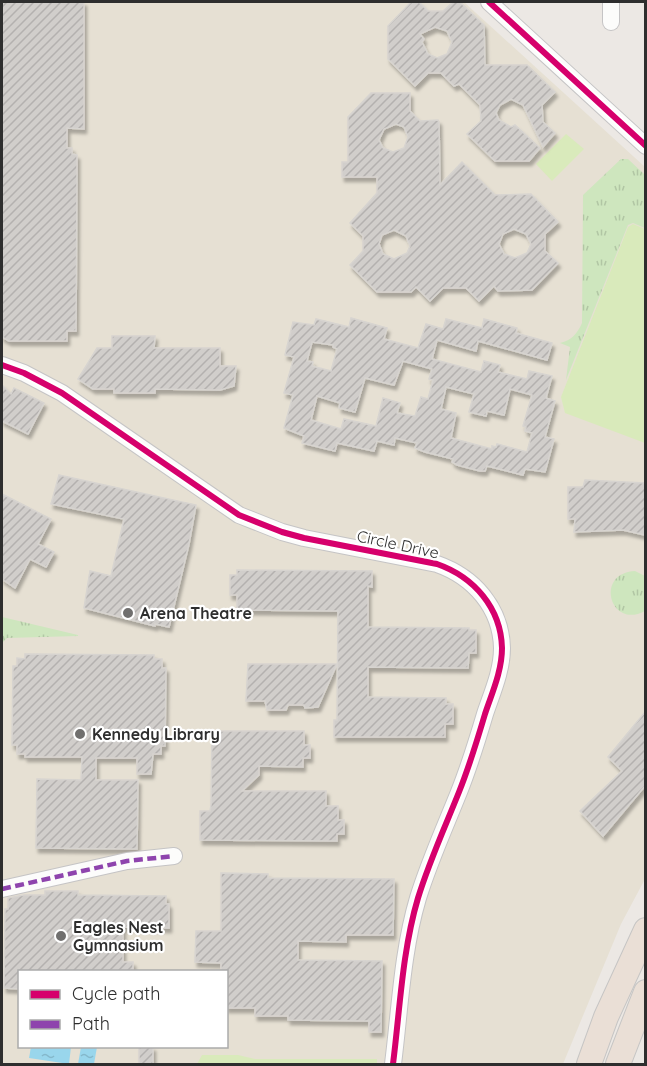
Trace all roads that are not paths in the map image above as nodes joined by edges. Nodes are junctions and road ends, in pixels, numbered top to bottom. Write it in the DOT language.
graph roads {
  1 [pos="489,2"];
  2 [pos="610,2"];
  3 [pos="505,8"];
  4 [pos="610,22"];
  5 [pos="645,146"];
  6 [pos="2,365"];
  7 [pos="174,856"];
  8 [pos="2,889"];
  9 [pos="645,930"];
  10 [pos="645,992"];
  11 [pos="393,1065"];
  12 [pos="589,1065"];
  13 [pos="618,1065"];
  1 -- 3 [label="street"];
  2 -- 4 [label="street"];
  3 -- 5 [label="street"];
  6 -- 11 [label="street, Circle Drive"];
  7 -- 8 [label="street"];
  9 -- 12 [label="highway"];
  10 -- 13 [label="highway"];
}
